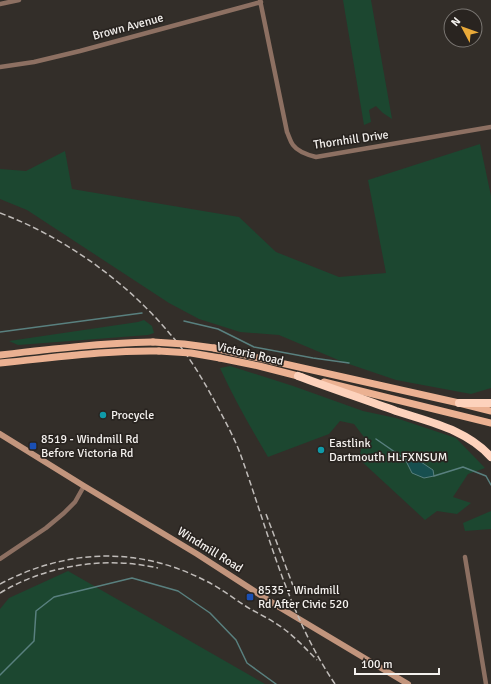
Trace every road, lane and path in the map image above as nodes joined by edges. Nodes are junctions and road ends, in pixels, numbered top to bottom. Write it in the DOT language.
graph roads {
  1 [pos="19,0"];
  2 [pos="260,1"];
  3 [pos="0,4"];
  4 [pos="0,67"];
  5 [pos="491,127"];
  6 [pos="0,355"];
  7 [pos="0,363"];
  8 [pos="298,376"];
  9 [pos="459,403"];
  10 [pos="491,403"];
  11 [pos="491,412"];
  12 [pos="491,423"];
  13 [pos="0,434"];
  14 [pos="491,457"];
  15 [pos="84,486"];
  16 [pos="465,557"];
  17 [pos="0,560"];
  18 [pos="408,684"];
  19 [pos="486,684"];
  1 -- 3 [label="street"];
  2 -- 4 [label="street, Brown Avenue"];
  2 -- 5 [label="street, Thornhill Drive"];
  6 -- 9 [label="main road, Victoria Road, bridge"];
  7 -- 8 [label="main road, Victoria Road, bridge"];
  8 -- 12 [label="main road, Victoria Road"];
  8 -- 14 [label="highway"];
  9 -- 10 [label="highway"];
  9 -- 11 [label="main road, Victoria Road"];
  13 -- 15 [label="main road, Windmill Road"];
  15 -- 17 [label="street"];
  15 -- 18 [label="main road, Windmill Road"];
  16 -- 19 [label="street"];
}
